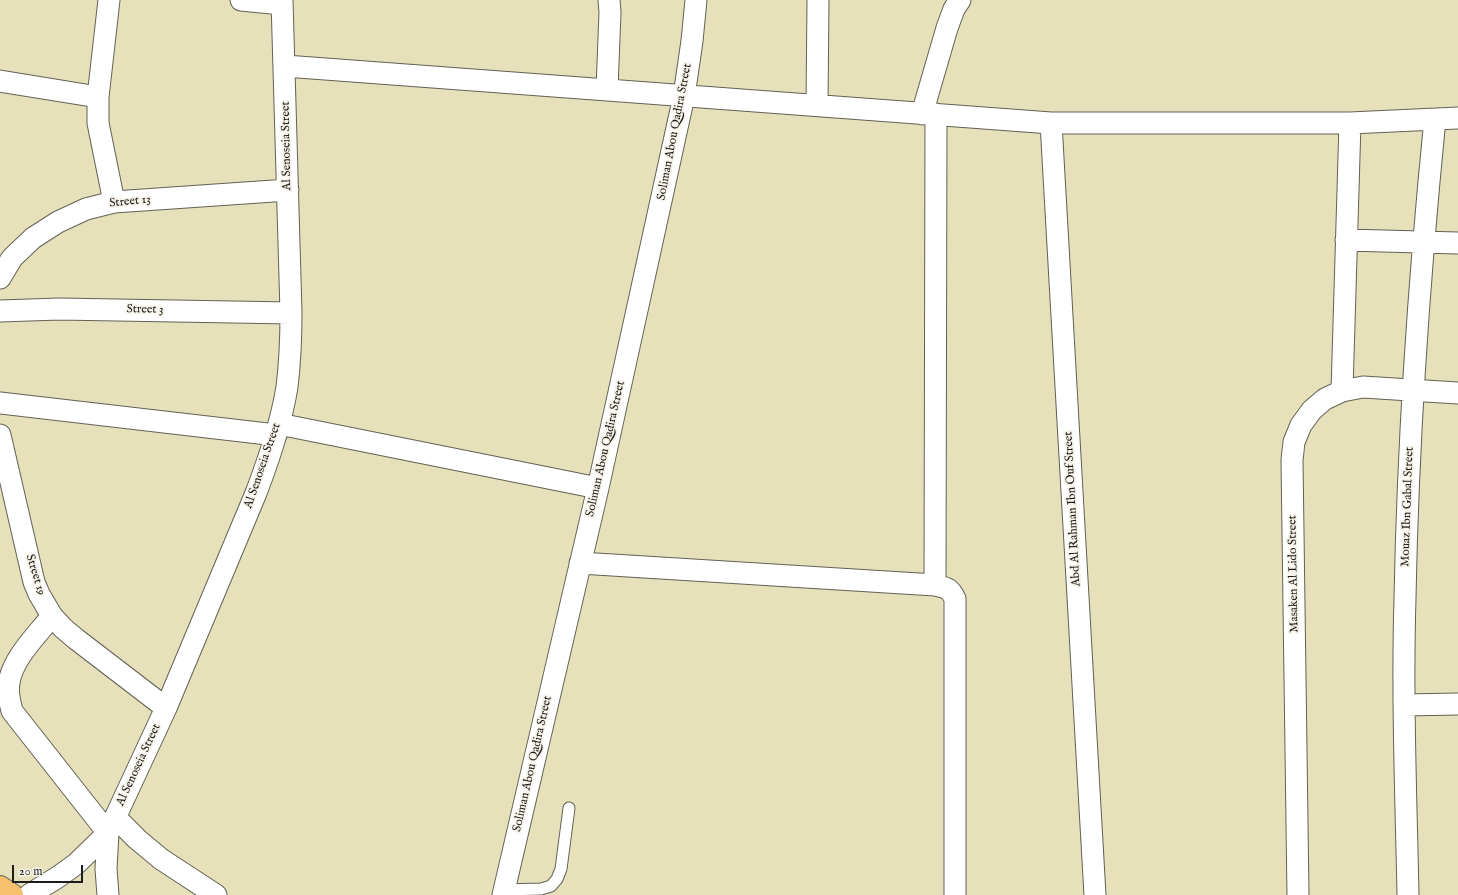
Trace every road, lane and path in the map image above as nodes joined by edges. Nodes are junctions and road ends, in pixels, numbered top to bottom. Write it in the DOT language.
graph roads {
  1 [pos="109,0"];
  2 [pos="241,0"];
  3 [pos="609,0"];
  4 [pos="696,0"];
  5 [pos="818,0"];
  6 [pos="960,0"];
  7 [pos="282,2"];
  8 [pos="285,66"];
  9 [pos="0,81"];
  10 [pos="607,89"];
  11 [pos="684,96"];
  12 [pos="98,97"];
  13 [pos="817,105"];
  14 [pos="929,114"];
  15 [pos="1458,118"];
  16 [pos="1435,119"];
  17 [pos="1051,123"];
  18 [pos="1350,123"];
  19 [pos="288,190"];
  20 [pos="114,202"];
  21 [pos="1346,240"];
  22 [pos="1423,242"];
  23 [pos="1458,243"];
  24 [pos="0,278"];
  25 [pos="0,311"];
  26 [pos="291,313"];
  27 [pos="1413,390"];
  28 [pos="1342,391"];
  29 [pos="1458,392"];
  30 [pos="0,403"];
  31 [pos="278,429"];
  32 [pos="0,435"];
  33 [pos="598,488"];
  34 [pos="580,563"];
  35 [pos="935,585"];
  36 [pos="52,616"];
  37 [pos="1404,704"];
  38 [pos="1458,704"];
  39 [pos="166,708"];
  40 [pos="6,713"];
  41 [pos="569,808"];
  42 [pos="111,825"];
  43 [pos="0,888"];
  44 [pos="503,893"];
  45 [pos="12,895"];
  46 [pos="29,895"];
  47 [pos="108,895"];
  48 [pos="216,895"];
  49 [pos="955,895"];
  50 [pos="1094,895"];
  51 [pos="1298,895"];
  52 [pos="1408,895"];
  1 -- 12 [label="street"];
  2 -- 7 [label="street"];
  3 -- 10 [label="street"];
  4 -- 11 [label="street, Soliman Abou Qadira Street"];
  5 -- 13 [label="street"];
  6 -- 14 [label="street"];
  7 -- 8 [label="street, Al Senoseia Street"];
  8 -- 10 [label="street"];
  8 -- 19 [label="street, Al Senoseia Street"];
  9 -- 12 [label="street"];
  10 -- 11 [label="street"];
  11 -- 13 [label="street"];
  11 -- 33 [label="street, Soliman Abou Qadira Street"];
  12 -- 20 [label="street"];
  13 -- 14 [label="street"];
  14 -- 17 [label="street"];
  14 -- 35 [label="street"];
  15 -- 16 [label="street"];
  16 -- 18 [label="street"];
  16 -- 22 [label="street, Mouaz Ibn Gabal Street"];
  17 -- 18 [label="street"];
  17 -- 50 [label="street, Abd Al Rahman Ibn Ouf Street"];
  18 -- 21 [label="street"];
  19 -- 20 [label="street, Street 13"];
  19 -- 26 [label="street, Al Senoseia Street"];
  20 -- 24 [label="street, Street 13"];
  21 -- 22 [label="street"];
  21 -- 28 [label="street"];
  22 -- 23 [label="street"];
  22 -- 27 [label="street, Mouaz Ibn Gabal Street"];
  25 -- 26 [label="street, Street 3"];
  26 -- 31 [label="street, Al Senoseia Street"];
  27 -- 28 [label="street, Masaken Al Lido Street"];
  27 -- 29 [label="street, Masaken Al Lido Street"];
  27 -- 37 [label="street, Mouaz Ibn Gabal Street"];
  28 -- 51 [label="street, Masaken Al Lido Street"];
  30 -- 31 [label="street"];
  31 -- 33 [label="street"];
  31 -- 39 [label="street, Al Senoseia Street"];
  32 -- 36 [label="street, Street 19"];
  33 -- 34 [label="street, Soliman Abou Qadira Street"];
  34 -- 35 [label="street"];
  34 -- 44 [label="street, Soliman Abou Qadira Street"];
  35 -- 49 [label="street"];
  36 -- 39 [label="street, Street 19"];
  36 -- 40 [label="street"];
  37 -- 38 [label="street"];
  37 -- 52 [label="street, Mouaz Ibn Gabal Street"];
  39 -- 42 [label="street, Al Senoseia Street"];
  40 -- 42 [label="street"];
  41 -- 44 [label="lane"];
  42 -- 46 [label="street, Al Senoseia Street"];
  42 -- 47 [label="street, Al Senoseia Street"];
  42 -- 48 [label="street"];
  43 -- 45 [label="main road"];
}
